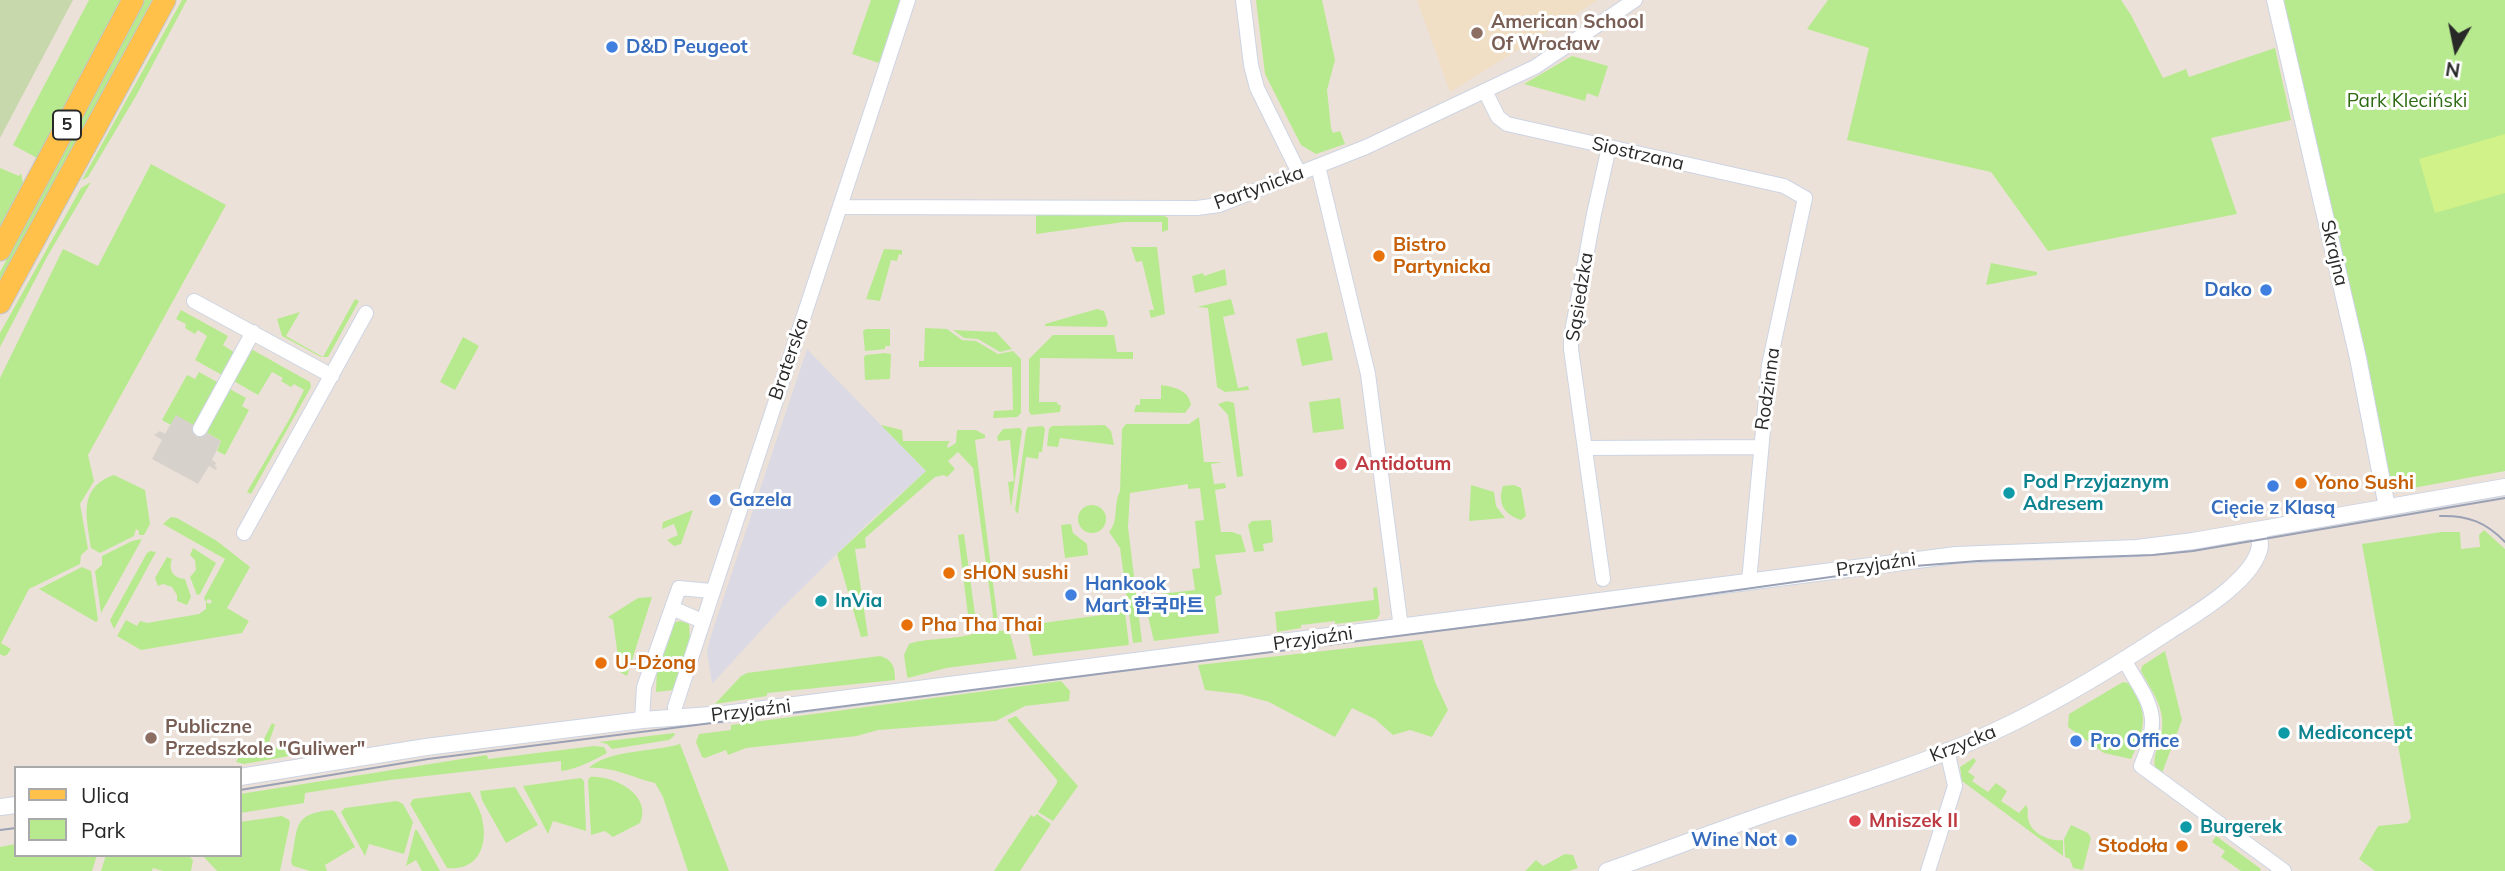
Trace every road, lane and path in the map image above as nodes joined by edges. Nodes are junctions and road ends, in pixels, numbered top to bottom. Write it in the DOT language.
graph roads {
  1 [pos="133,0"];
  2 [pos="165,0"];
  3 [pos="908,0"];
  4 [pos="1243,0"];
  5 [pos="1636,0"];
  6 [pos="2275,0"];
  7 [pos="1485,91"];
  8 [pos="1609,147"];
  9 [pos="1318,166"];
  10 [pos="1299,173"];
  11 [pos="1805,198"];
  12 [pos="840,205"];
  13 [pos="0,250"];
  14 [pos="194,301"];
  15 [pos="0,303"];
  16 [pos="366,313"];
  17 [pos="253,332"];
  18 [pos="331,376"];
  19 [pos="200,429"];
  20 [pos="1760,447"];
  21 [pos="1586,448"];
  22 [pos="2505,487"];
  23 [pos="2387,507"];
  24 [pos="2258,530"];
  25 [pos="244,533"];
  26 [pos="1603,579"];
  27 [pos="1749,582"];
  28 [pos="711,591"];
  29 [pos="672,608"];
  30 [pos="702,621"];
  31 [pos="1401,628"];
  32 [pos="2124,660"];
  33 [pos="676,718"];
  34 [pos="642,720"];
  35 [pos="1947,750"];
  36 [pos="242,777"];
  37 [pos="1607,871"];
  38 [pos="1928,871"];
  39 [pos="2284,871"];
  1 -- 13 [label="main road, 5"];
  2 -- 15 [label="main road, 5"];
  3 -- 12 [label="street, Braterska"];
  4 -- 10 [label="street"];
  5 -- 7 [label="street, Partynicka"];
  6 -- 23 [label="street, Skrajna"];
  7 -- 8 [label="street, Siostrzana"];
  7 -- 9 [label="street, Partynicka"];
  8 -- 11 [label="street, Siostrzana"];
  8 -- 21 [label="street, Sąsiedzka"];
  9 -- 10 [label="street, Partynicka"];
  9 -- 31 [label="street"];
  10 -- 12 [label="street, Partynicka"];
  11 -- 20 [label="street, Rodzinna"];
  12 -- 28 [label="street, Braterska"];
  14 -- 17 [label="street"];
  16 -- 18 [label="street"];
  17 -- 18 [label="street"];
  17 -- 19 [label="street"];
  18 -- 25 [label="street"];
  20 -- 21 [label="street"];
  20 -- 27 [label="street, Rodzinna"];
  21 -- 26 [label="street, Sąsiedzka"];
  22 -- 23 [label="street, Przyjaźni"];
  23 -- 24 [label="street, Przyjaźni"];
  24 -- 27 [label="street, Przyjaźni"];
  24 -- 32 [label="street, Krzycka"];
  27 -- 31 [label="street, Przyjaźni"];
  28 -- 29 [label="street"];
  28 -- 30 [label="street, Braterska"];
  29 -- 30 [label="street"];
  29 -- 34 [label="street"];
  30 -- 33 [label="street, Braterska"];
  31 -- 33 [label="street, Przyjaźni"];
  32 -- 35 [label="street, Krzycka"];
  32 -- 39 [label="street"];
  33 -- 34 [label="street, Przyjaźni"];
  34 -- 36 [label="street, Przyjaźni"];
  35 -- 37 [label="street, Krzycka"];
  35 -- 38 [label="street"];
}
